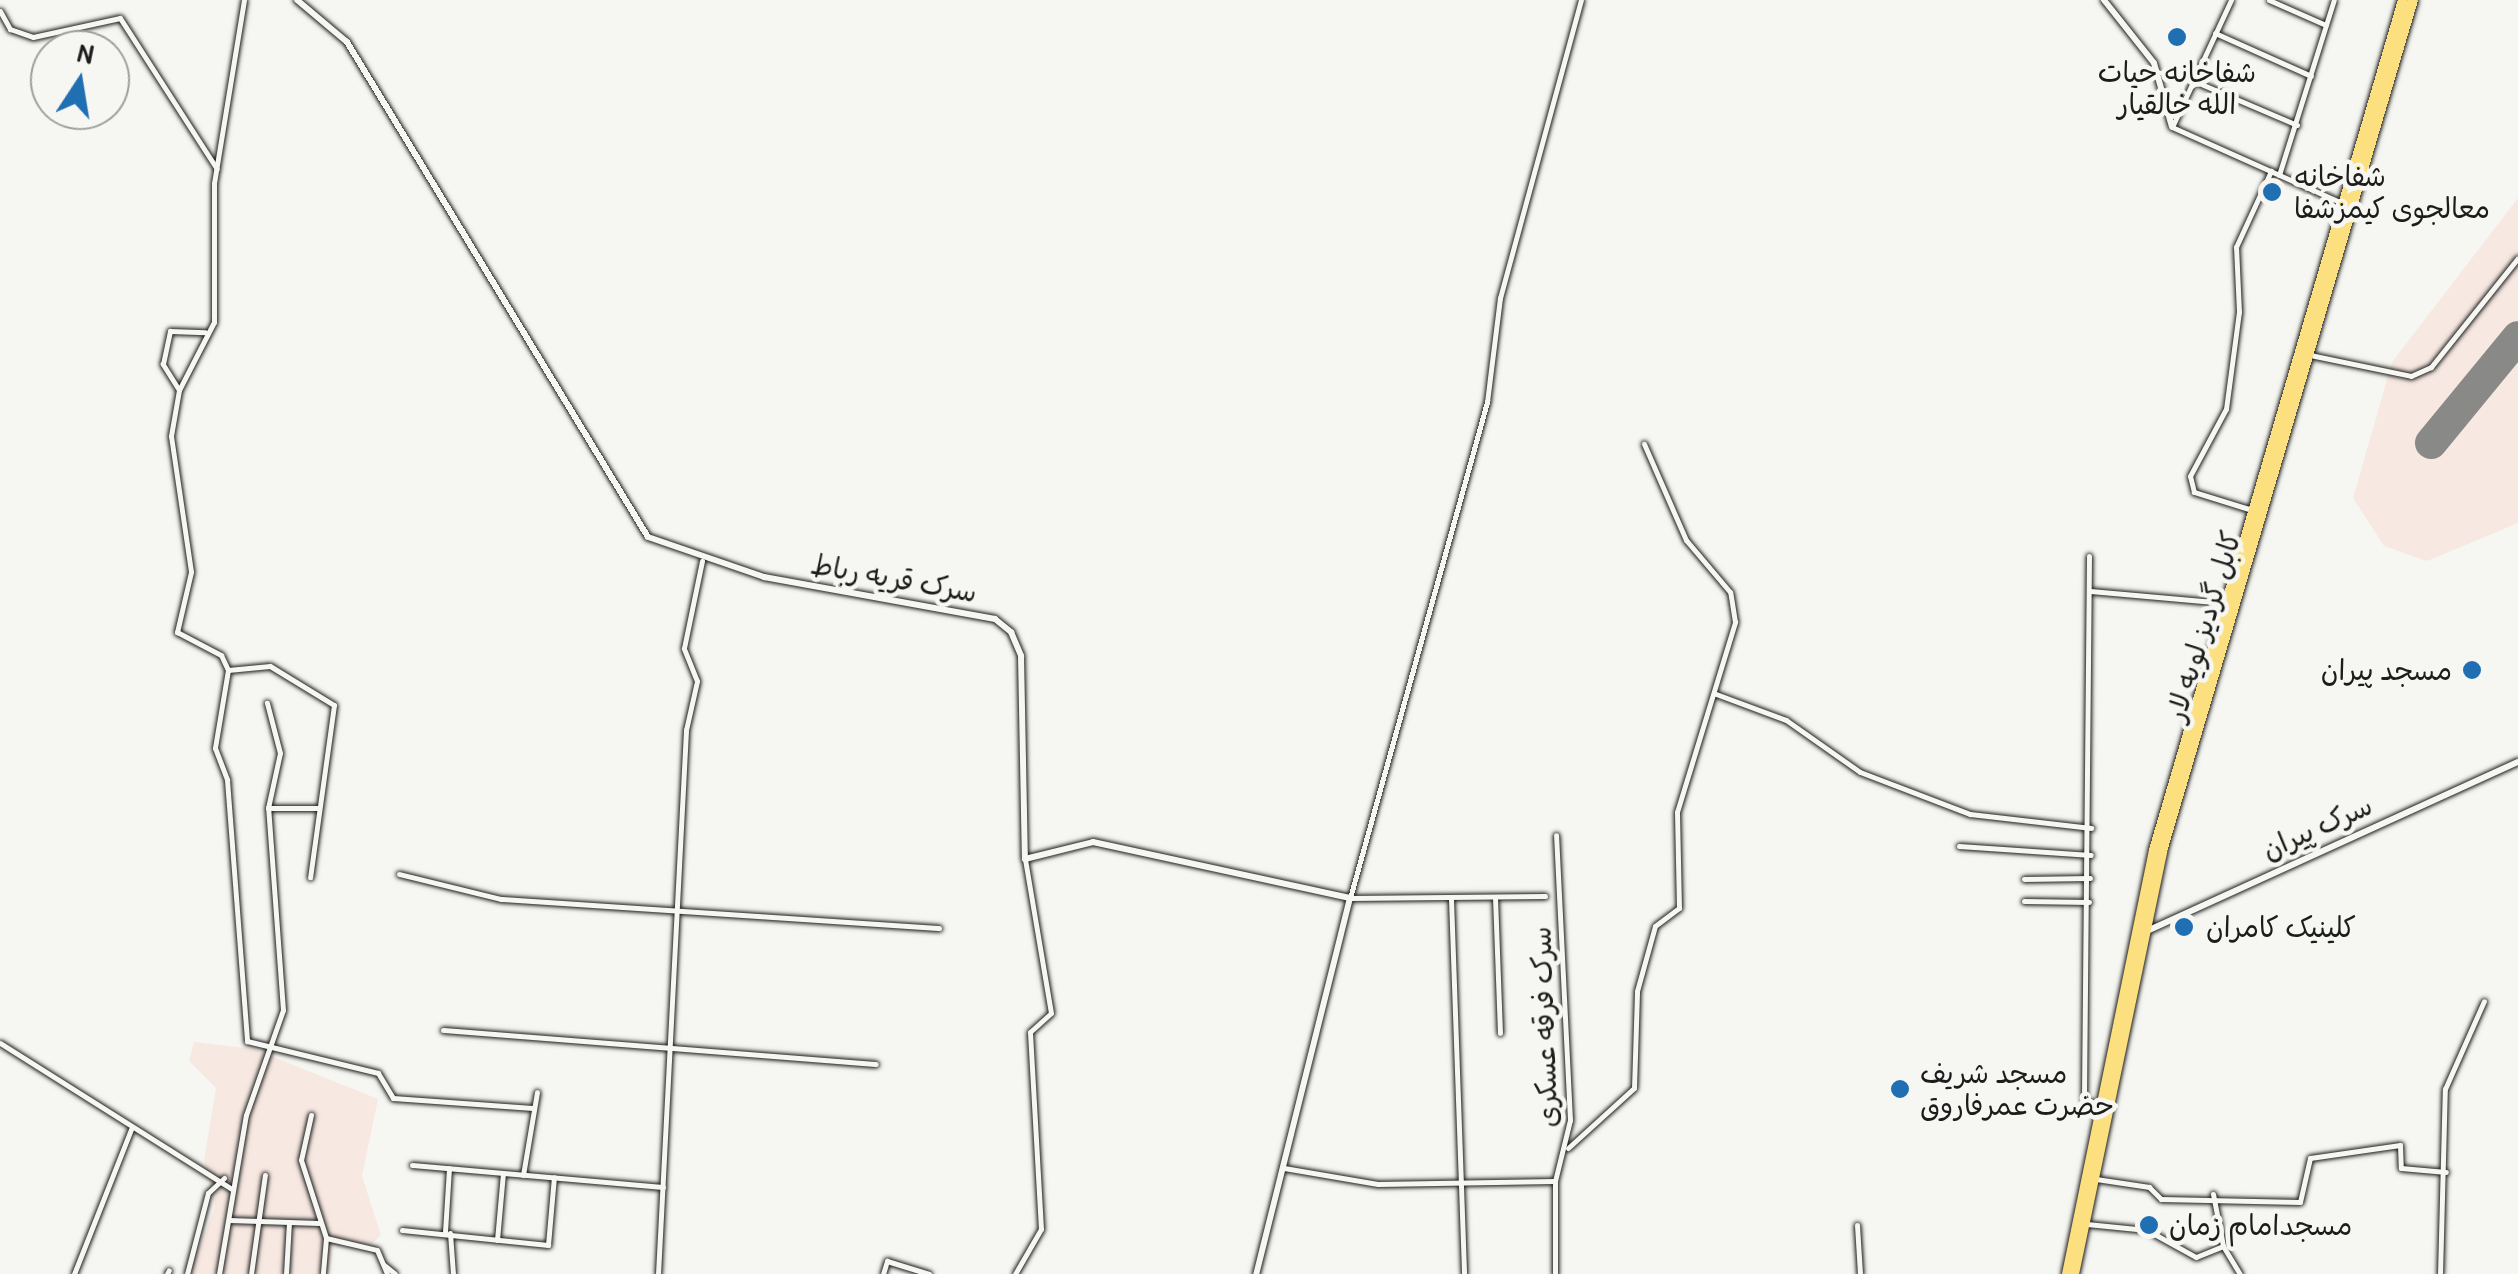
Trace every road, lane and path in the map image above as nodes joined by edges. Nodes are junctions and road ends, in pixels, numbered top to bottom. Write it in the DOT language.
graph roads {
  1 [pos="244,0"];
  2 [pos="297,0"];
  3 [pos="1581,0"];
  4 [pos="2104,0"];
  5 [pos="2231,0"];
  6 [pos="2270,0"];
  7 [pos="2334,0"];
  8 [pos="2403,0"];
  9 [pos="2414,0"];
  10 [pos="0,11"];
  11 [pos="2326,25"];
  12 [pos="2216,34"];
  13 [pos="2311,76"];
  14 [pos="2194,81"];
  15 [pos="2297,125"];
  16 [pos="2172,127"];
  17 [pos="218,168"];
  18 [pos="2270,171"];
  19 [pos="2279,175"];
  20 [pos="2347,206"];
  21 [pos="2518,258"];
  22 [pos="208,332"];
  23 [pos="2307,354"];
  24 [pos="179,390"];
  25 [pos="1644,444"];
  26 [pos="2252,510"];
  27 [pos="2089,556"];
  28 [pos="702,561"];
  29 [pos="2090,591"];
  30 [pos="2225,603"];
  31 [pos="228,670"];
  32 [pos="1715,693"];
  33 [pos="268,704"];
  34 [pos="2518,762"];
  35 [pos="268,808"];
  36 [pos="318,808"];
  37 [pos="2091,828"];
  38 [pos="1556,835"];
  39 [pos="1959,846"];
  40 [pos="2091,855"];
  41 [pos="1025,859"];
  42 [pos="398,874"];
  43 [pos="310,877"];
  44 [pos="2090,878"];
  45 [pos="2024,879"];
  46 [pos="1544,896"];
  47 [pos="1496,897"];
  48 [pos="1350,898"];
  49 [pos="1451,899"];
  50 [pos="2024,902"];
  51 [pos="2088,902"];
  52 [pos="680,912"];
  53 [pos="939,928"];
  54 [pos="2141,934"];
  55 [pos="2484,1001"];
  56 [pos="443,1030"];
  57 [pos="1500,1033"];
  58 [pos="0,1042"];
  59 [pos="265,1049"];
  60 [pos="673,1049"];
  61 [pos="876,1064"];
  62 [pos="537,1092"];
  63 [pos="2103,1105"];
  64 [pos="533,1108"];
  65 [pos="311,1115"];
  66 [pos="131,1128"];
  67 [pos="1568,1148"];
  68 [pos="412,1164"];
  69 [pos="450,1168"];
  70 [pos="1284,1168"];
  71 [pos="2446,1172"];
  72 [pos="503,1173"];
  73 [pos="265,1175"];
  74 [pos="523,1175"];
  75 [pos="554,1177"];
  76 [pos="225,1178"];
  77 [pos="2096,1178"];
  78 [pos="1554,1181"];
  79 [pos="1459,1183"];
  80 [pos="664,1187"];
  81 [pos="234,1191"];
  82 [pos="2213,1194"];
  83 [pos="229,1220"];
  84 [pos="288,1222"];
  85 [pos="320,1224"];
  86 [pos="1857,1224"];
  87 [pos="2088,1224"];
  88 [pos="254,1225"];
  89 [pos="402,1230"];
  90 [pos="448,1233"];
  91 [pos="326,1238"];
  92 [pos="497,1240"];
  93 [pos="2223,1246"];
  94 [pos="74,1274"];
  95 [pos="187,1274"];
  96 [pos="219,1274"];
  97 [pos="251,1274"];
  98 [pos="286,1274"];
  99 [pos="323,1274"];
  100 [pos="391,1274"];
  101 [pos="453,1274"];
  102 [pos="658,1274"];
  103 [pos="883,1274"];
  104 [pos="930,1274"];
  105 [pos="1015,1274"];
  106 [pos="1256,1274"];
  107 [pos="1464,1274"];
  108 [pos="1555,1274"];
  109 [pos="1860,1274"];
  110 [pos="2071,1274"];
  111 [pos="2240,1274"];
  112 [pos="2440,1274"];
  1 -- 17 [label="street"];
  2 -- 28 [label="street, سرک قریه رباط"];
  3 -- 48 [label="street"];
  4 -- 16 [label="street"];
  5 -- 12 [label="street"];
  6 -- 11 [label="street"];
  7 -- 11 [label="street"];
  8 -- 20 [label="highway, کابل گردیز لویه لار"];
  9 -- 20 [label="highway, کابل گردیز لویه لار"];
  10 -- 17 [label="street"];
  11 -- 13 [label="street"];
  12 -- 13 [label="street"];
  12 -- 14 [label="street"];
  13 -- 15 [label="street"];
  14 -- 15 [label="street"];
  14 -- 16 [label="street"];
  15 -- 19 [label="street"];
  16 -- 18 [label="street"];
  17 -- 22 [label="street"];
  18 -- 19 [label="street"];
  18 -- 26 [label="street"];
  19 -- 20 [label="street"];
  20 -- 23 [label="highway, کابل گردیز لویه لار"];
  20 -- 26 [label="highway, کابل گردیز لویه لار"];
  21 -- 23 [label="street"];
  22 -- 24 [label="street"];
  22 -- 24 [label="street"];
  23 -- 54 [label="highway, کابل گردیز لویه لار"];
  24 -- 31 [label="street"];
  25 -- 32 [label="street"];
  26 -- 30 [label="highway, کابل گردیز لویه لار"];
  27 -- 29 [label="street"];
  28 -- 41 [label="street, سرک قریه رباط"];
  28 -- 52 [label="street"];
  29 -- 30 [label="street"];
  29 -- 37 [label="street"];
  30 -- 54 [label="highway, کابل گردیز لویه لار"];
  31 -- 36 [label="street"];
  31 -- 59 [label="street"];
  32 -- 37 [label="street"];
  32 -- 67 [label="street"];
  33 -- 35 [label="street"];
  34 -- 54 [label="street, سرک پیران"];
  35 -- 36 [label="street"];
  35 -- 59 [label="street"];
  36 -- 43 [label="street"];
  37 -- 40 [label="street"];
  38 -- 67 [label="street, سرک فرقه عسکری"];
  39 -- 40 [label="street"];
  40 -- 44 [label="street"];
  41 -- 48 [label="street"];
  41 -- 105 [label="street"];
  42 -- 52 [label="street"];
  44 -- 45 [label="street"];
  44 -- 51 [label="street"];
  46 -- 47 [label="street"];
  47 -- 49 [label="street"];
  47 -- 57 [label="street"];
  48 -- 49 [label="street"];
  48 -- 70 [label="street"];
  49 -- 79 [label="street"];
  50 -- 51 [label="street"];
  51 -- 63 [label="street"];
  52 -- 53 [label="street"];
  52 -- 60 [label="street"];
  54 -- 63 [label="highway, کابل گردیز لویه لار"];
  54 -- 77 [label="highway, کابل گردیز لویه لار"];
  55 -- 71 [label="street"];
  56 -- 60 [label="street"];
  58 -- 66 [label="street"];
  59 -- 64 [label="street"];
  59 -- 81 [label="street"];
  60 -- 61 [label="street"];
  60 -- 80 [label="street"];
  62 -- 64 [label="street"];
  63 -- 110 [label="highway, کابل گردیز لویه لار"];
  64 -- 74 [label="street"];
  65 -- 85 [label="street"];
  66 -- 76 [label="street"];
  66 -- 94 [label="street"];
  67 -- 78 [label="street, سرک فرقه عسکری"];
  68 -- 69 [label="street"];
  69 -- 72 [label="street"];
  69 -- 90 [label="street"];
  70 -- 79 [label="street"];
  70 -- 106 [label="street"];
  71 -- 82 [label="street"];
  71 -- 112 [label="street"];
  72 -- 74 [label="street"];
  72 -- 92 [label="street"];
  73 -- 88 [label="street"];
  74 -- 75 [label="street"];
  75 -- 80 [label="street"];
  75 -- 92 [label="street"];
  76 -- 81 [label="street"];
  76 -- 95 [label="street"];
  77 -- 82 [label="street"];
  77 -- 87 [label="highway, کابل گردیز لویه لار"];
  78 -- 79 [label="street"];
  78 -- 108 [label="street, سرک فرقه عسکری"];
  79 -- 107 [label="street"];
  80 -- 102 [label="street"];
  81 -- 83 [label="street"];
  82 -- 93 [label="street"];
  83 -- 88 [label="street"];
  83 -- 96 [label="street"];
  84 -- 85 [label="street"];
  84 -- 88 [label="street"];
  84 -- 98 [label="street"];
  85 -- 91 [label="street"];
  86 -- 109 [label="street"];
  87 -- 93 [label="street"];
  87 -- 110 [label="highway, کابل گردیز لویه لار"];
  88 -- 97 [label="street"];
  89 -- 90 [label="street"];
  90 -- 92 [label="street"];
  90 -- 101 [label="street"];
  91 -- 99 [label="street"];
  91 -- 100 [label="street"];
  93 -- 111 [label="street"];
  103 -- 104 [label="street"];
}
